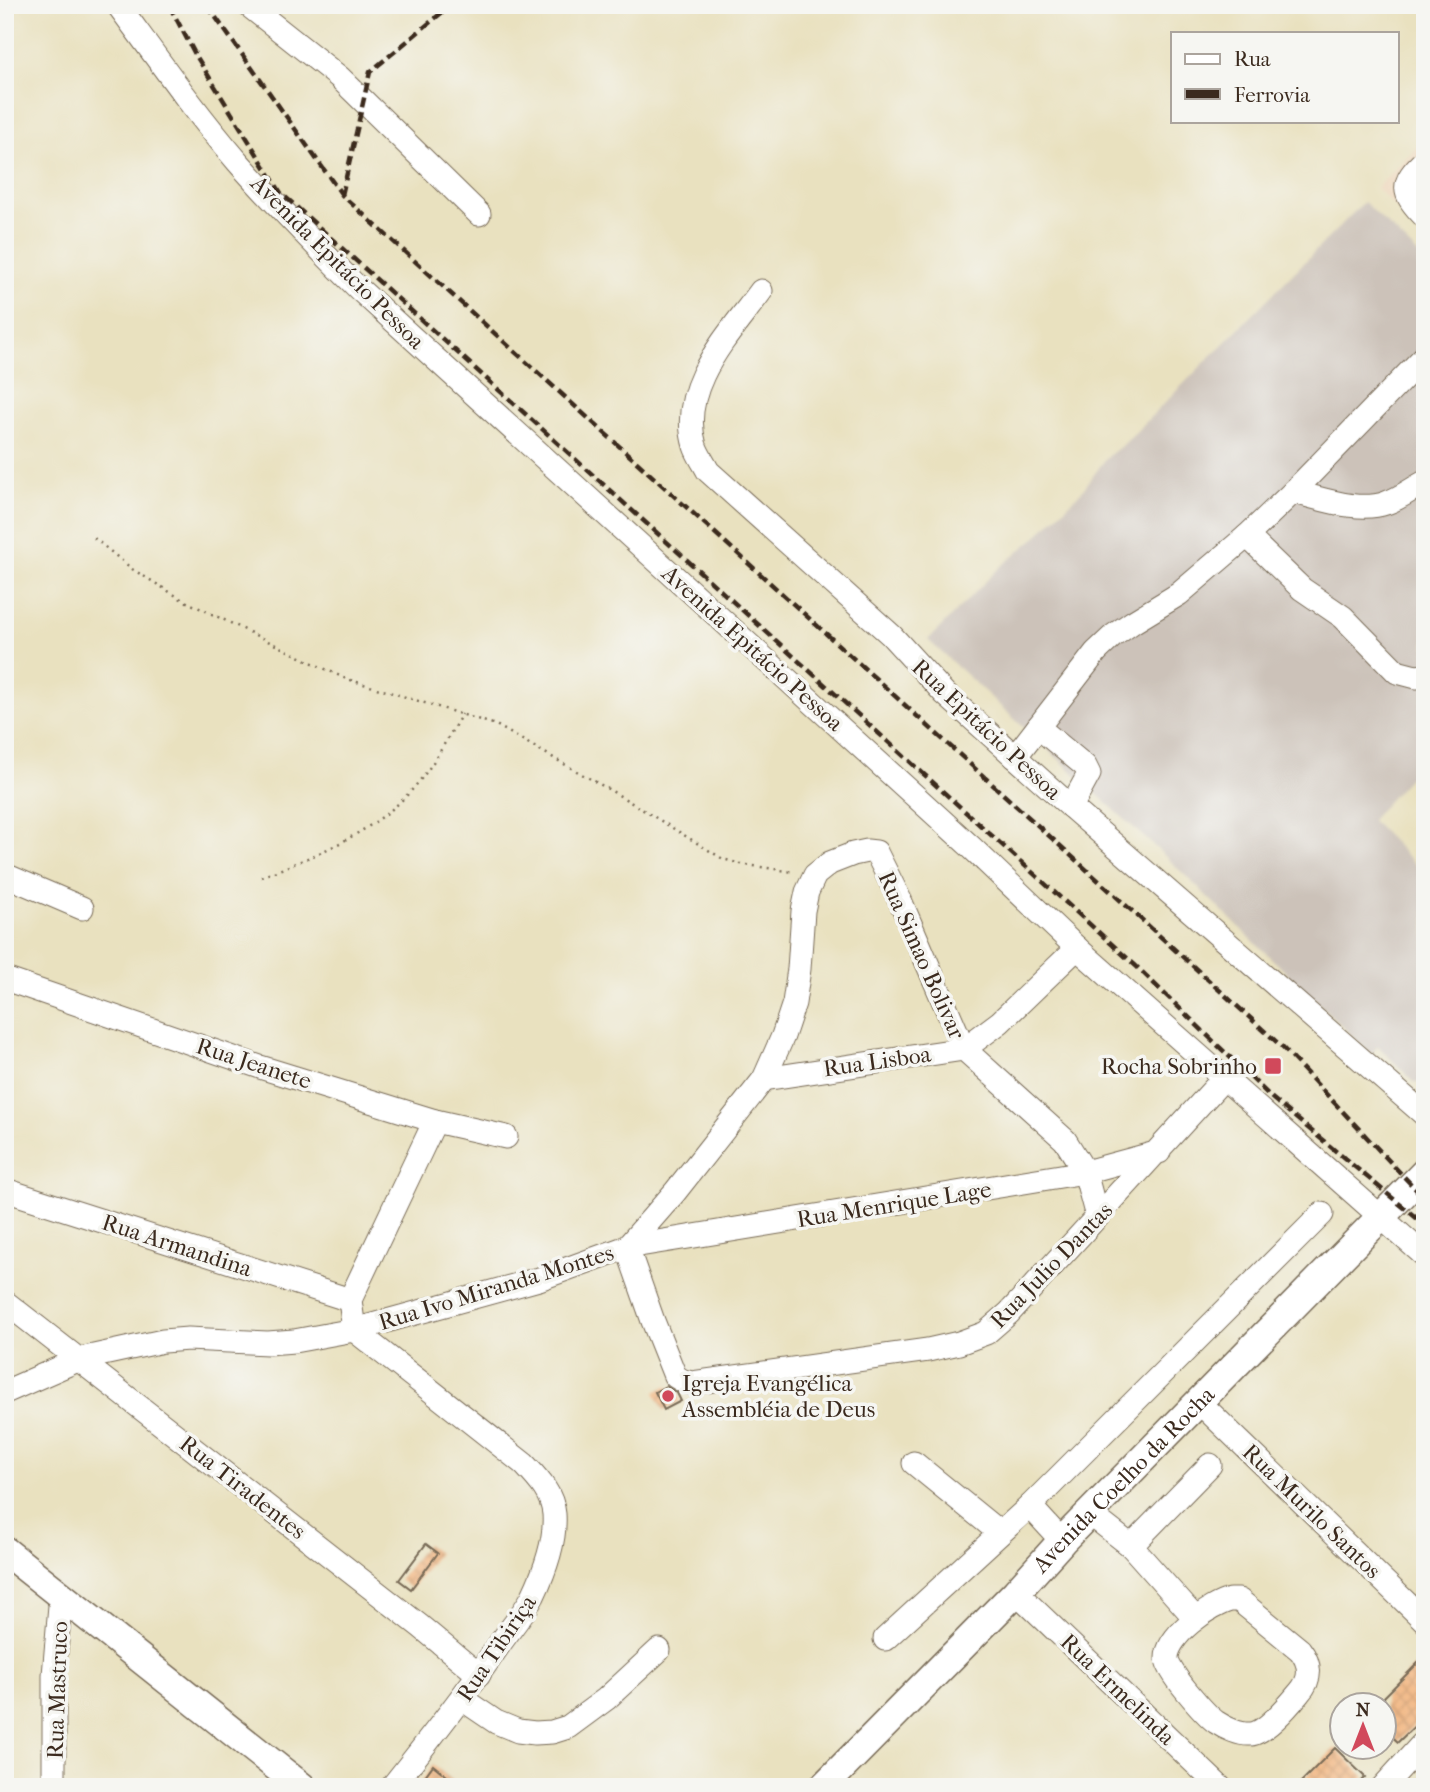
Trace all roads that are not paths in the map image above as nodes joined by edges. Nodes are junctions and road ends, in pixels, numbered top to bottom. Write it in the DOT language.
graph roads {
  1 [pos="118,5"];
  2 [pos="248,5"];
  3 [pos="1425,160"];
  4 [pos="479,214"];
  5 [pos="1425,217"];
  6 [pos="761,291"];
  7 [pos="1425,356"];
  8 [pos="1425,482"];
  9 [pos="1293,492"];
  10 [pos="1247,536"];
  11 [pos="1425,676"];
  12 [pos="1038,727"];
  13 [pos="1015,757"];
  14 [pos="1071,807"];
  15 [pos="876,852"];
  16 [pos="5,875"];
  17 [pos="82,908"];
  18 [pos="1077,948"];
  19 [pos="5,979"];
  20 [pos="964,1049"];
  21 [pos="1224,1078"];
  22 [pos="764,1079"];
  23 [pos="1425,1115"];
  24 [pos="436,1121"];
  25 [pos="506,1137"];
  26 [pos="1159,1152"];
  27 [pos="1085,1172"];
  28 [pos="1425,1172"];
  29 [pos="5,1190"];
  30 [pos="1322,1214"];
  31 [pos="1097,1217"];
  32 [pos="1381,1217"];
  33 [pos="627,1247"];
  34 [pos="1425,1256"];
  35 [pos="350,1300"];
  36 [pos="5,1301"];
  37 [pos="354,1330"];
  38 [pos="80,1359"];
  39 [pos="5,1392"];
  40 [pos="1199,1402"];
  41 [pos="914,1463"];
  42 [pos="1210,1465"];
  43 [pos="1030,1506"];
  44 [pos="1089,1513"];
  45 [pos="1000,1533"];
  46 [pos="1062,1541"];
  47 [pos="1131,1546"];
  48 [pos="5,1551"];
  49 [pos="1016,1592"];
  50 [pos="61,1594"];
  51 [pos="1195,1618"];
  52 [pos="1425,1621"];
  53 [pos="885,1639"];
  54 [pos="659,1650"];
  55 [pos="479,1675"];
  56 [pos="462,1699"];
  57 [pos="1425,1741"];
  58 [pos="289,1781"];
  59 [pos="828,1785"];
  60 [pos="54,1787"];
  61 [pos="393,1787"];
  62 [pos="1220,1787"];
  63 [pos="1383,1787"];
  1 -- 18 [label="street, Avenida Epitácio Pessoa"];
  2 -- 4 [label="street"];
  3 -- 5 [label="street"];
  6 -- 13 [label="street, Rua Epitácio Pessoa"];
  7 -- 9 [label="street"];
  8 -- 9 [label="street"];
  9 -- 10 [label="street"];
  10 -- 11 [label="street"];
  10 -- 12 [label="street"];
  12 -- 13 [label="street"];
  12 -- 14 [label="street"];
  13 -- 14 [label="street, Rua Epitácio Pessoa"];
  14 -- 23 [label="street, Rua Epitácio Pessoa"];
  15 -- 20 [label="street, Rua Simao Bolivar"];
  15 -- 22 [label="street, Rua Ivo Miranda Montes"];
  16 -- 17 [label="street"];
  18 -- 20 [label="street, Rua Lisboa"];
  18 -- 21 [label="street, Avenida Epitácio Pessoa"];
  19 -- 24 [label="street, Rua Jeanete"];
  20 -- 22 [label="street, Rua Lisboa"];
  20 -- 27 [label="street, Rua Simao Bolivar"];
  21 -- 26 [label="street, Rua Julio Dantas"];
  21 -- 32 [label="street, Avenida Epitácio Pessoa"];
  22 -- 33 [label="street, Rua Ivo Miranda Montes"];
  24 -- 25 [label="street, Rua Jeanete"];
  24 -- 35 [label="street"];
  26 -- 27 [label="street, Rua Menrique Lage"];
  26 -- 31 [label="street, Rua Julio Dantas"];
  27 -- 31 [label="street, Rua Simao Bolivar"];
  27 -- 33 [label="street, Rua Menrique Lage"];
  28 -- 32 [label="main road, Avenida Coelho da Rocha"];
  29 -- 35 [label="street, Rua Armandina"];
  30 -- 43 [label="street"];
  31 -- 33 [label="street, Rua Julio Dantas"];
  32 -- 34 [label="street, Avenida Epitácio Pessoa"];
  32 -- 40 [label="main road, Avenida Coelho da Rocha"];
  33 -- 37 [label="street, Rua Ivo Miranda Montes"];
  35 -- 37 [label="street"];
  36 -- 38 [label="street, Rua Tiradentes"];
  37 -- 38 [label="street, Rua Ivo Miranda Montes"];
  37 -- 55 [label="street, Rua Tibiriça"];
  38 -- 39 [label="street, Rua Ivo Miranda Montes"];
  38 -- 55 [label="street, Rua Tiradentes"];
  40 -- 44 [label="main road, Avenida Coelho da Rocha"];
  40 -- 52 [label="street, Rua Murilo Santos"];
  41 -- 45 [label="street"];
  42 -- 47 [label="street"];
  43 -- 45 [label="street"];
  43 -- 46 [label="street"];
  44 -- 46 [label="main road, Avenida Coelho da Rocha"];
  44 -- 47 [label="street"];
  45 -- 53 [label="street"];
  46 -- 49 [label="main road, Avenida Coelho da Rocha"];
  47 -- 51 [label="street"];
  48 -- 50 [label="main road"];
  49 -- 59 [label="main road, Avenida Coelho da Rocha"];
  49 -- 62 [label="street, Rua Ermelinda"];
  50 -- 58 [label="main road"];
  50 -- 60 [label="street, Rua Mastruco"];
  51 -- 51 [label="street"];
  54 -- 56 [label="street"];
  55 -- 56 [label="street, Rua Tibiriça"];
  56 -- 61 [label="street, Rua Tibiriça"];
  57 -- 63 [label="street"];
}
